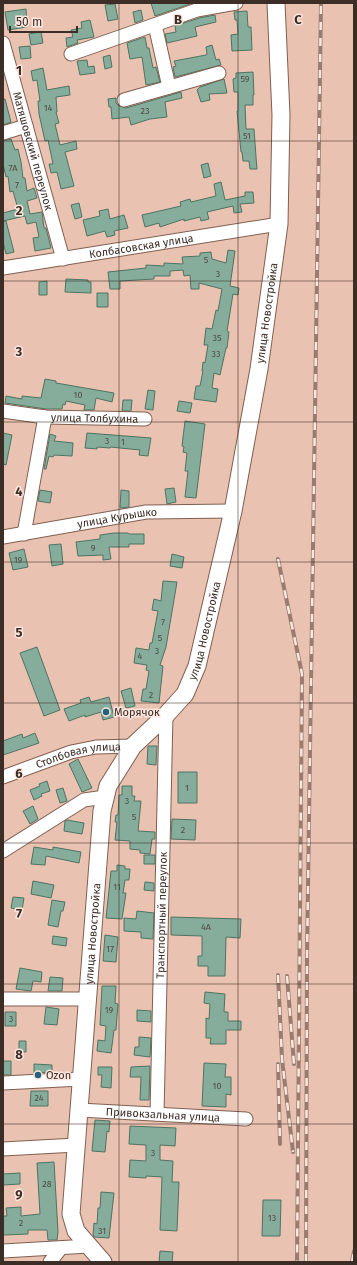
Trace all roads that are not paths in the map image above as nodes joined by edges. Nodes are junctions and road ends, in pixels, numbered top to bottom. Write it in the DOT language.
graph roads {
  1 [pos="236,3"];
  2 [pos="276,3"];
  3 [pos="154,25"];
  4 [pos="3,43"];
  5 [pos="72,54"];
  6 [pos="219,73"];
  7 [pos="169,87"];
  8 [pos="124,100"];
  9 [pos="26,126"];
  10 [pos="3,133"];
  11 [pos="279,224"];
  12 [pos="63,259"];
  13 [pos="3,268"];
  14 [pos="3,411"];
  15 [pos="45,417"];
  16 [pos="145,419"];
  17 [pos="234,511"];
  18 [pos="24,534"];
  19 [pos="3,537"];
  20 [pos="166,716"];
  21 [pos="133,746"];
  22 [pos="3,777"];
  23 [pos="105,797"];
  24 [pos="3,850"];
  25 [pos="3,998"];
  26 [pos="87,999"];
  27 [pos="81,1079"];
  28 [pos="3,1083"];
  29 [pos="79,1110"];
  30 [pos="157,1114"];
  31 [pos="246,1119"];
  32 [pos="76,1145"];
  33 [pos="3,1149"];
  34 [pos="89,1246"];
  35 [pos="61,1248"];
  36 [pos="3,1252"];
  37 [pos="50,1262"];
  38 [pos="103,1262"];
  1 -- 3 [label="street"];
  2 -- 11 [label="main road, улица Новостройка"];
  3 -- 5 [label="street"];
  3 -- 7 [label="street"];
  4 -- 9 [label="street, Матяшовский переулок"];
  6 -- 7 [label="street"];
  7 -- 8 [label="street"];
  9 -- 10 [label="street"];
  9 -- 12 [label="street, Матяшовский переулок"];
  11 -- 12 [label="street, Колбасовская улица"];
  11 -- 17 [label="main road, улица Новостройка"];
  12 -- 13 [label="street, Колбасовская улица"];
  14 -- 15 [label="street, улица Толбухина"];
  15 -- 16 [label="street, улица Толбухина"];
  15 -- 18 [label="street, улица Толбухина"];
  17 -- 18 [label="street, улица Курышко"];
  17 -- 20 [label="main road, улица Новостройка"];
  18 -- 19 [label="street, улица Курышко"];
  20 -- 21 [label="main road, улица Новостройка"];
  20 -- 30 [label="street, Транспортный переулок"];
  21 -- 22 [label="street, Столбовая улица"];
  21 -- 23 [label="main road, улица Новостройка"];
  23 -- 24 [label="street"];
  23 -- 26 [label="main road, улица Новостройка"];
  25 -- 26 [label="street"];
  26 -- 27 [label="main road, улица Новостройка"];
  27 -- 28 [label="street"];
  27 -- 29 [label="main road, улица Новостройка"];
  29 -- 30 [label="street, Привокзальная улица"];
  29 -- 32 [label="main road, улица Новостройка"];
  30 -- 31 [label="street, Привокзальная улица"];
  32 -- 33 [label="street"];
  32 -- 34 [label="main road, улица Новостройка"];
  34 -- 35 [label="street"];
  34 -- 38 [label="main road"];
  35 -- 36 [label="street"];
  35 -- 37 [label="street"];
}
